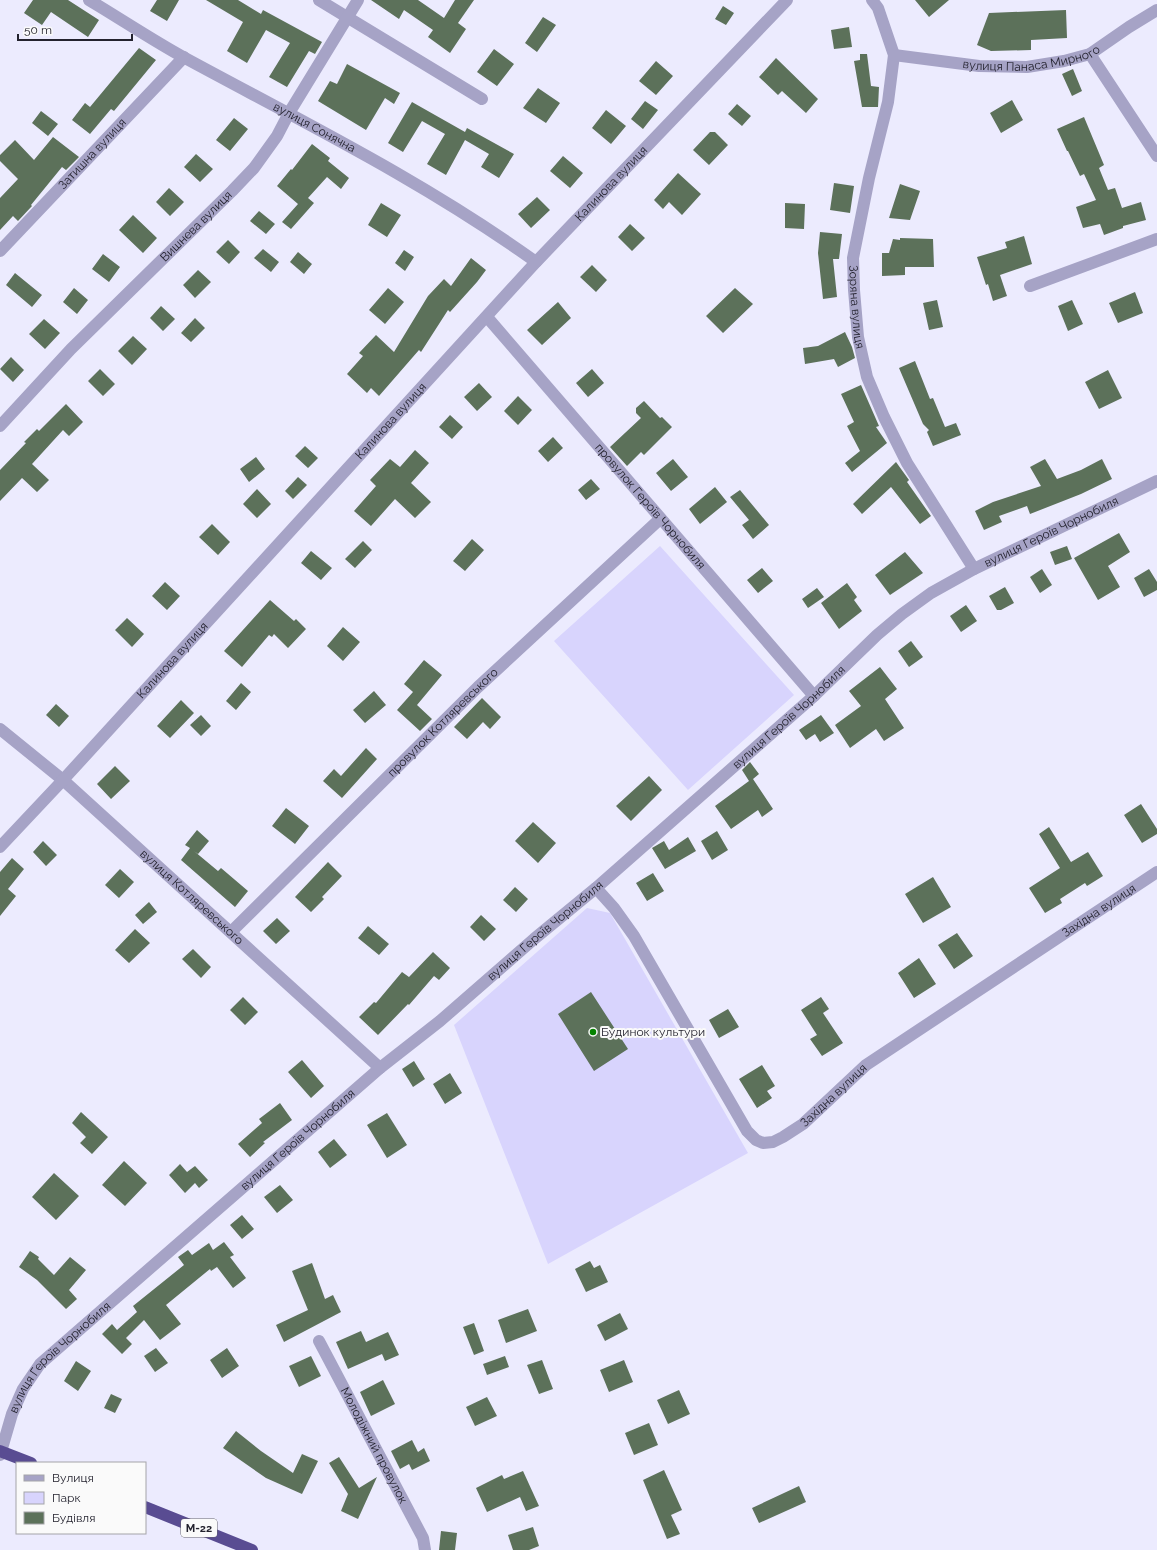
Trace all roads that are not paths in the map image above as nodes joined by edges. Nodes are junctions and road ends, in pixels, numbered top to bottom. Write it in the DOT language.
graph roads {
  1 [pos="89,0"];
  2 [pos="319,0"];
  3 [pos="358,0"];
  4 [pos="787,0"];
  5 [pos="872,0"];
  6 [pos="1157,10"];
  7 [pos="348,16"];
  8 [pos="1090,54"];
  9 [pos="894,55"];
  10 [pos="184,57"];
  11 [pos="482,99"];
  12 [pos="289,113"];
  13 [pos="1157,156"];
  14 [pos="1157,239"];
  15 [pos="0,251"];
  16 [pos="536,262"];
  17 [pos="1030,286"];
  18 [pos="487,317"];
  19 [pos="0,426"];
  20 [pos="1157,481"];
  21 [pos="660,519"];
  22 [pos="974,569"];
  23 [pos="814,696"];
  24 [pos="0,729"];
  25 [pos="63,780"];
  26 [pos="0,847"];
  27 [pos="1157,872"];
  28 [pos="596,888"];
  29 [pos="231,932"];
  30 [pos="380,1068"];
  31 [pos="319,1341"];
  32 [pos="0,1452"];
  33 [pos="28,1462"];
  34 [pos="146,1508"];
  35 [pos="252,1550"];
  36 [pos="425,1550"];
  1 -- 10 [label="street, вулиця Сонячна"];
  2 -- 7 [label="street"];
  3 -- 7 [label="street, Вишнева вулиця"];
  4 -- 16 [label="street, Калинова вулиця"];
  5 -- 9 [label="street, Зоряна вулиця"];
  6 -- 8 [label="street, вулиця Панаса Мирного"];
  7 -- 11 [label="street"];
  7 -- 12 [label="street, Вишнева вулиця"];
  8 -- 9 [label="street, вулиця Панаса Мирного"];
  8 -- 13 [label="street"];
  9 -- 22 [label="street, Зоряна вулиця"];
  10 -- 12 [label="street, вулиця Сонячна"];
  10 -- 15 [label="street, Затишна вулиця"];
  12 -- 16 [label="street, вулиця Сонячна"];
  12 -- 19 [label="street, Вишнева вулиця"];
  14 -- 17 [label="street"];
  16 -- 18 [label="street, Калинова вулиця"];
  18 -- 21 [label="street, провулок Героїв Чорнобиля"];
  18 -- 25 [label="street, Калинова вулиця"];
  20 -- 22 [label="street, вулиця Героїв Чорнобиля"];
  21 -- 23 [label="street, провулок Героїв Чорнобиля"];
  21 -- 29 [label="street, провулок Котляревського"];
  22 -- 23 [label="street, вулиця Героїв Чорнобиля"];
  23 -- 28 [label="street, вулиця Героїв Чорнобиля"];
  24 -- 25 [label="street, вулиця Котляревського"];
  25 -- 26 [label="street, Калинова вулиця"];
  25 -- 29 [label="street, вулиця Котляревського"];
  27 -- 28 [label="street, Західна вулиця"];
  28 -- 30 [label="street, вулиця Героїв Чорнобиля"];
  29 -- 30 [label="street, вулиця Котляревського"];
  30 -- 32 [label="street, вулиця Героїв Чорнобиля"];
  31 -- 36 [label="street, Молодіжний провулок"];
  32 -- 33 [label="highway"];
  34 -- 35 [label="highway, М-22"];
}
